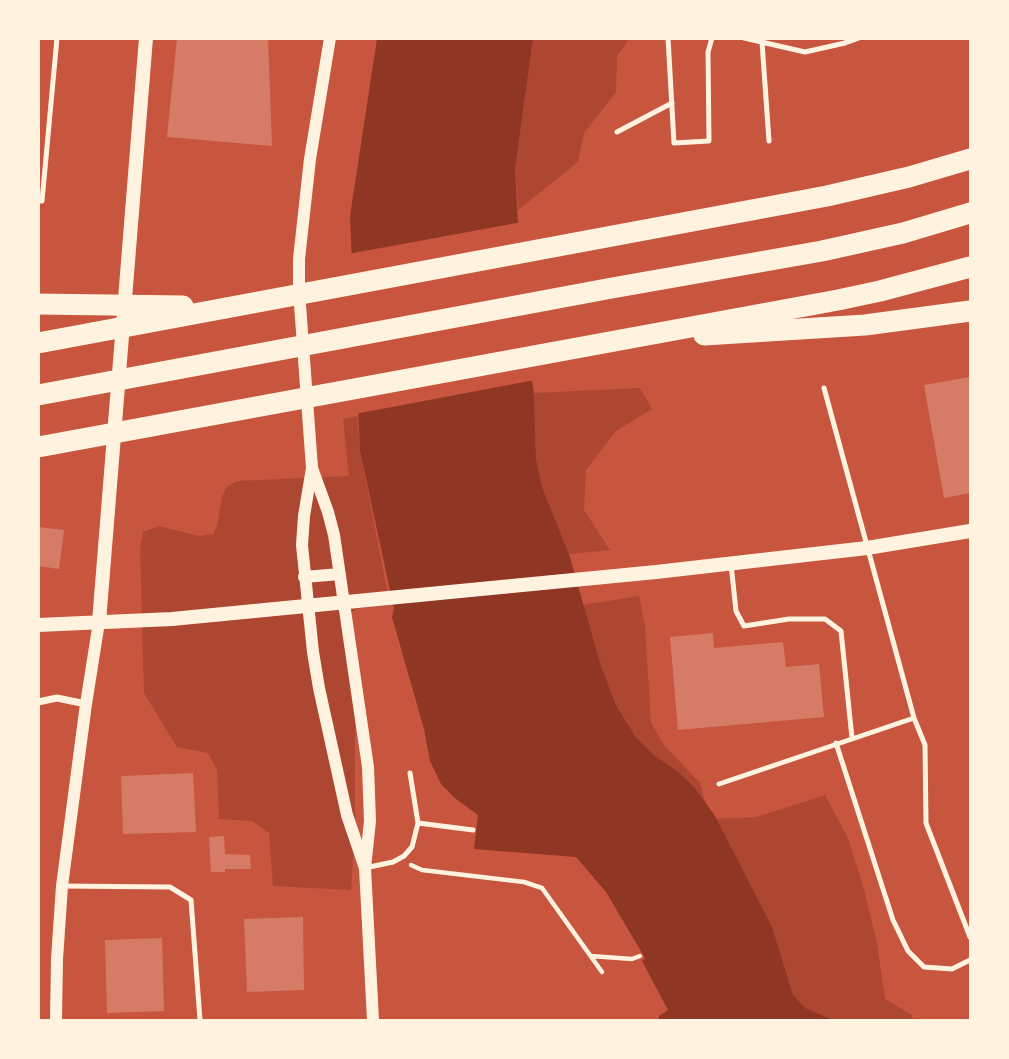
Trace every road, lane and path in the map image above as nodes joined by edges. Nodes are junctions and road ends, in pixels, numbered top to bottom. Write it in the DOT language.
graph roads {
  1 [pos="57,38"];
  2 [pos="146,38"];
  3 [pos="330,38"];
  4 [pos="668,38"];
  5 [pos="712,38"];
  6 [pos="744,38"];
  7 [pos="851,38"];
  8 [pos="859,38"];
  9 [pos="762,42"];
  10 [pos="845,43"];
  11 [pos="672,103"];
  12 [pos="617,132"];
  13 [pos="769,141"];
  14 [pos="971,159"];
  15 [pos="38,201"];
  16 [pos="971,214"];
  17 [pos="971,267"];
  18 [pos="38,304"];
  19 [pos="971,311"];
  20 [pos="156,314"];
  21 [pos="622,339"];
  22 [pos="38,343"];
  23 [pos="824,388"];
  24 [pos="38,396"];
  25 [pos="85,439"];
  26 [pos="38,446"];
  27 [pos="38,453"];
  28 [pos="312,468"];
  29 [pos="971,531"];
  30 [pos="867,548"];
  31 [pos="731,564"];
  32 [pos="340,573"];
  33 [pos="304,577"];
  34 [pos="99,622"];
  35 [pos="38,625"];
  36 [pos="38,702"];
  37 [pos="86,704"];
  38 [pos="914,718"];
  39 [pos="852,737"];
  40 [pos="836,743"];
  41 [pos="410,773"];
  42 [pos="719,784"];
  43 [pos="418,823"];
  44 [pos="473,830"];
  45 [pos="404,856"];
  46 [pos="365,868"];
  47 [pos="62,886"];
  48 [pos="971,937"];
  49 [pos="590,956"];
  50 [pos="640,956"];
  51 [pos="971,960"];
  52 [pos="602,972"];
  53 [pos="56,1020"];
  54 [pos="200,1020"];
  55 [pos="373,1020"];
  1 -- 15 [label="lane"];
  2 -- 34 [label="main road"];
  3 -- 28 [label="street"];
  4 -- 11 [label="lane"];
  5 -- 11 [label="lane"];
  6 -- 9 [label="lane"];
  7 -- 10 [label="lane"];
  8 -- 10 [label="lane"];
  9 -- 10 [label="lane"];
  9 -- 13 [label="lane"];
  11 -- 12 [label="lane"];
  14 -- 20 [label="highway"];
  16 -- 24 [label="highway"];
  17 -- 21 [label="highway"];
  18 -- 20 [label="highway"];
  19 -- 21 [label="highway"];
  20 -- 22 [label="highway"];
  21 -- 25 [label="highway"];
  23 -- 30 [label="lane"];
  25 -- 26 [label="highway"];
  25 -- 27 [label="highway"];
  28 -- 32 [label="street"];
  28 -- 33 [label="street"];
  29 -- 30 [label="main road"];
  30 -- 31 [label="main road"];
  30 -- 38 [label="lane"];
  31 -- 34 [label="main road"];
  31 -- 39 [label="lane"];
  32 -- 33 [label="street"];
  32 -- 46 [label="street"];
  33 -- 46 [label="street"];
  34 -- 35 [label="main road"];
  34 -- 37 [label="street"];
  36 -- 37 [label="street"];
  37 -- 47 [label="street"];
  38 -- 39 [label="lane"];
  38 -- 48 [label="lane"];
  39 -- 40 [label="lane"];
  40 -- 42 [label="lane"];
  40 -- 51 [label="lane"];
  41 -- 43 [label="lane"];
  43 -- 44 [label="lane"];
  43 -- 45 [label="lane"];
  45 -- 46 [label="lane"];
  45 -- 49 [label="path"];
  46 -- 55 [label="street"];
  47 -- 53 [label="street"];
  47 -- 54 [label="lane"];
  49 -- 50 [label="path"];
  49 -- 52 [label="path"];
}
